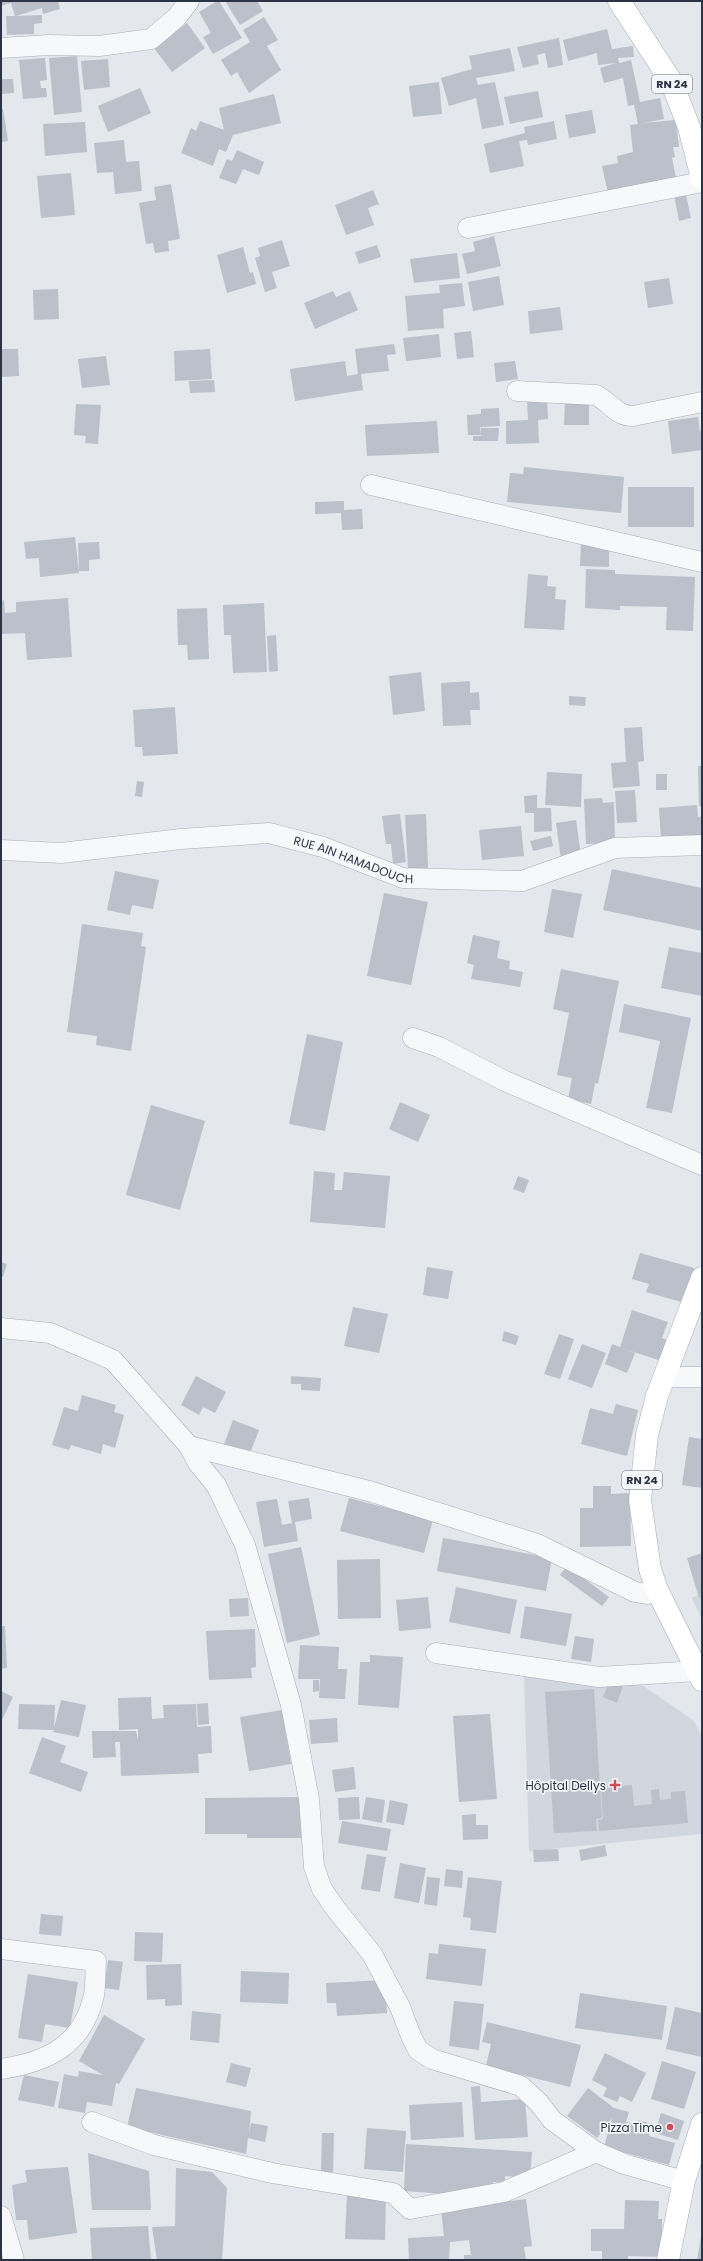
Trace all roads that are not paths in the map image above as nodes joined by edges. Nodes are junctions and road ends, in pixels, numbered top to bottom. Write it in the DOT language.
graph roads {
  1 [pos="189,1"];
  2 [pos="619,1"];
  3 [pos="1,48"];
  4 [pos="702,178"];
  5 [pos="702,182"];
  6 [pos="468,228"];
  7 [pos="517,391"];
  8 [pos="702,402"];
  9 [pos="371,485"];
  10 [pos="702,562"];
  11 [pos="702,845"];
  12 [pos="1,850"];
  13 [pos="413,1038"];
  14 [pos="702,1165"];
  15 [pos="702,1278"];
  16 [pos="1,1328"];
  17 [pos="664,1377"];
  18 [pos="702,1377"];
  19 [pos="189,1446"];
  20 [pos="657,1590"];
  21 [pos="436,1653"];
  22 [pos="700,1676"];
  23 [pos="1,1949"];
  24 [pos="1,2069"];
  25 [pos="92,2122"];
  26 [pos="702,2124"];
  27 [pos="596,2152"];
  28 [pos="684,2180"];
  29 [pos="1,2216"];
  30 [pos="14,2260"];
  31 [pos="668,2260"];
  1 -- 3 [label="street"];
  2 -- 4 [label="main road, RN 24"];
  5 -- 6 [label="street"];
  7 -- 8 [label="street"];
  9 -- 10 [label="street"];
  11 -- 12 [label="street, RUE AIN HAMADOUCH"];
  13 -- 14 [label="street"];
  15 -- 17 [label="main road, RN 24"];
  16 -- 19 [label="street"];
  17 -- 18 [label="street"];
  17 -- 20 [label="main road, RN 24"];
  19 -- 20 [label="street"];
  19 -- 27 [label="street"];
  20 -- 22 [label="main road, RN 24"];
  21 -- 22 [label="street"];
  23 -- 24 [label="street"];
  25 -- 27 [label="street"];
  26 -- 28 [label="main road"];
  27 -- 28 [label="street"];
  28 -- 31 [label="main road"];
  29 -- 30 [label="street"];
}
